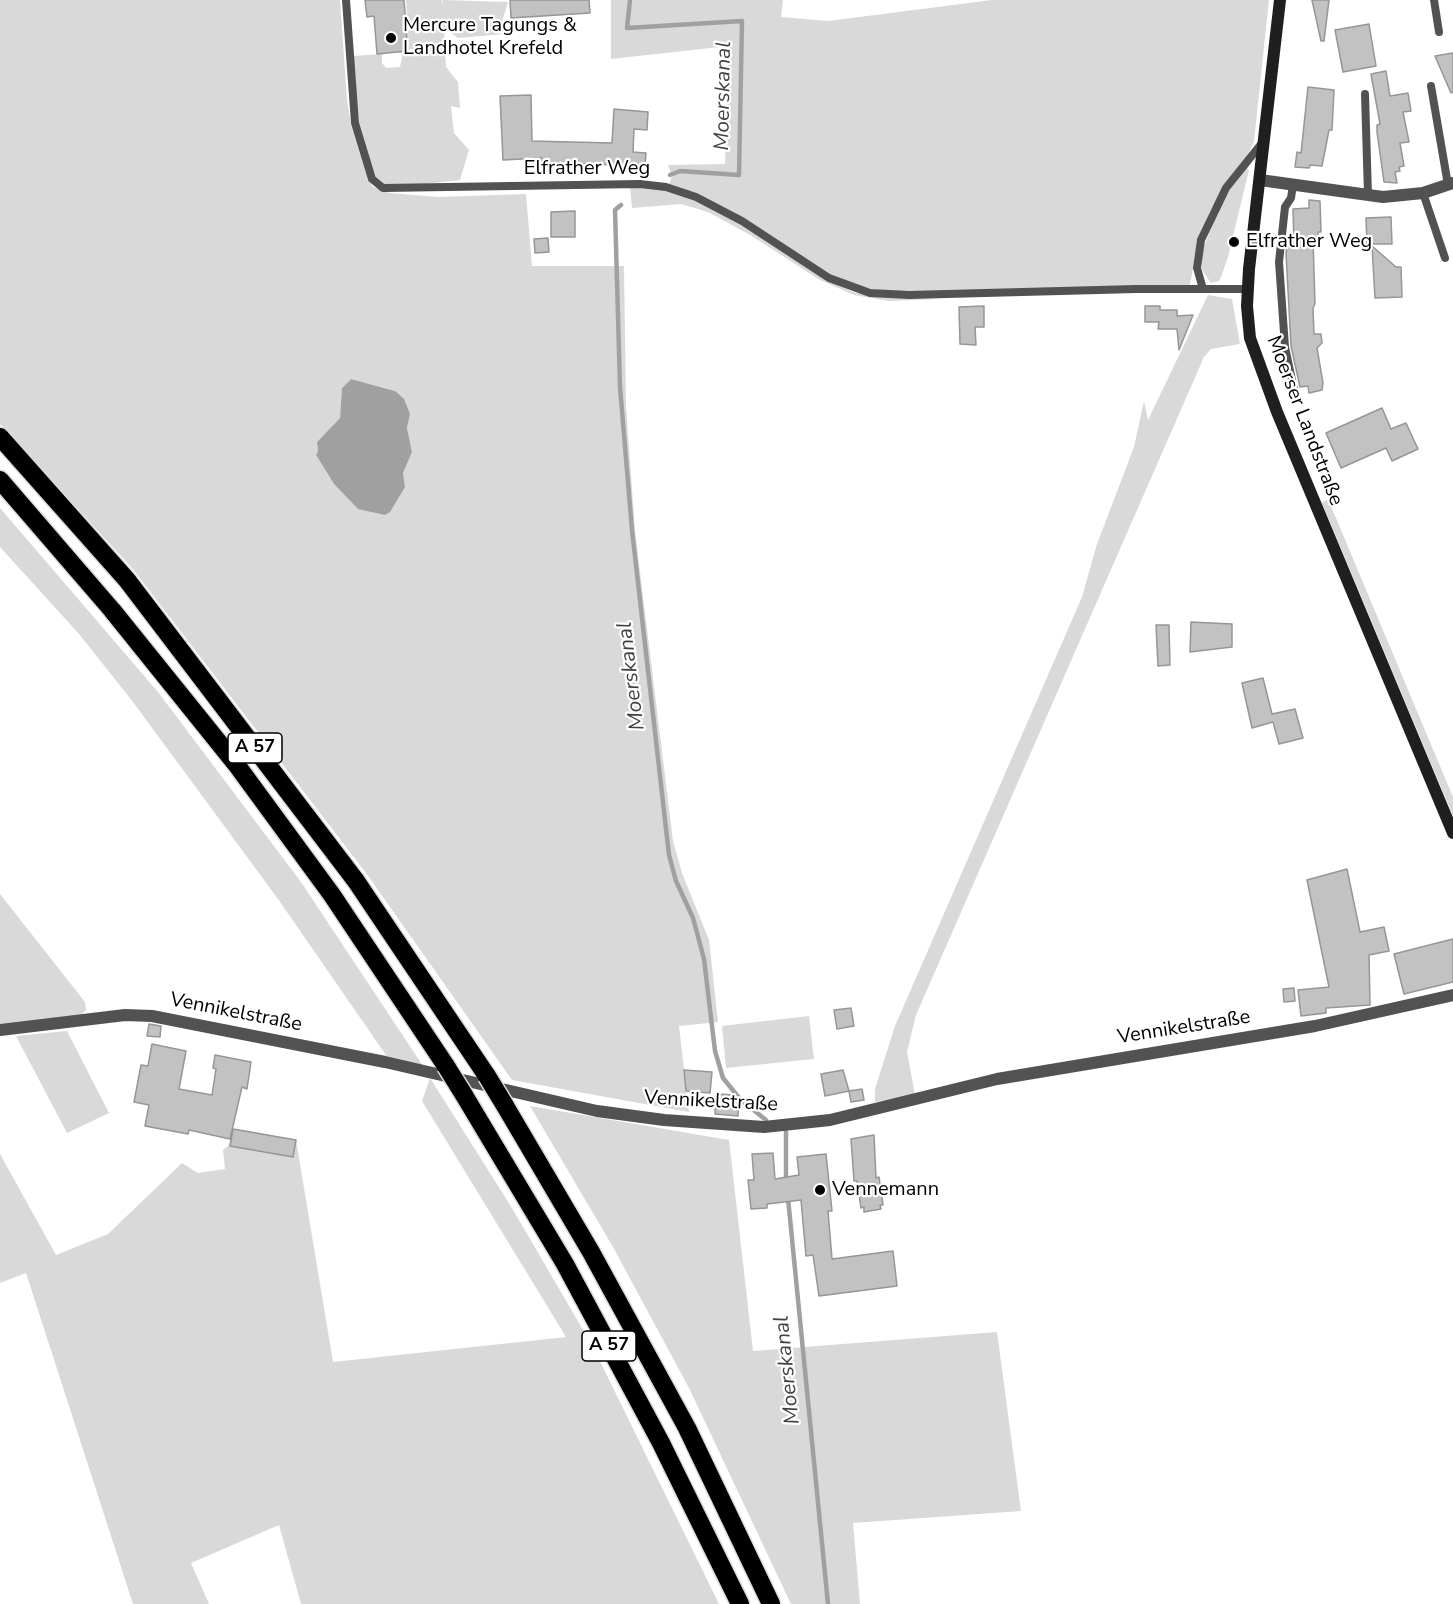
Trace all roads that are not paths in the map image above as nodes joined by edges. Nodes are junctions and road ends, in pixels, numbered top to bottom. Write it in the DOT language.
graph roads {
  1 [pos="346,0"];
  2 [pos="1280,0"];
  3 [pos="1434,0"];
  4 [pos="1439,32"];
  5 [pos="1431,86"];
  6 [pos="1365,94"];
  7 [pos="1264,139"];
  8 [pos="1260,180"];
  9 [pos="1450,184"];
  10 [pos="1293,185"];
  11 [pos="1423,193"];
  12 [pos="1368,195"];
  13 [pos="1445,258"];
  14 [pos="1203,289"];
  15 [pos="1248,289"];
  16 [pos="1295,394"];
  17 [pos="0,437"];
  18 [pos="0,480"];
  19 [pos="1453,833"];
  20 [pos="1453,995"];
  21 [pos="0,1030"];
  22 [pos="740,1604"];
  23 [pos="771,1604"];
  1 -- 14 [label="lane, Elfrather Weg"];
  2 -- 7 [label="main road, Moerser Landstraße"];
  3 -- 4 [label="lane"];
  5 -- 9 [label="lane"];
  6 -- 12 [label="lane"];
  7 -- 8 [label="main road, Moerser Landstraße"];
  7 -- 14 [label="lane"];
  8 -- 10 [label="street"];
  8 -- 15 [label="main road, Moerser Landstraße"];
  9 -- 11 [label="street"];
  10 -- 12 [label="street"];
  10 -- 16 [label="lane"];
  11 -- 12 [label="street"];
  11 -- 13 [label="lane"];
  14 -- 15 [label="lane, Elfrather Weg"];
  15 -- 19 [label="main road, Moerser Landstraße"];
  17 -- 23 [label="highway, A 57, bridge"];
  18 -- 22 [label="highway, A 57, bridge"];
  20 -- 21 [label="street, Vennikelstraße"];
}
